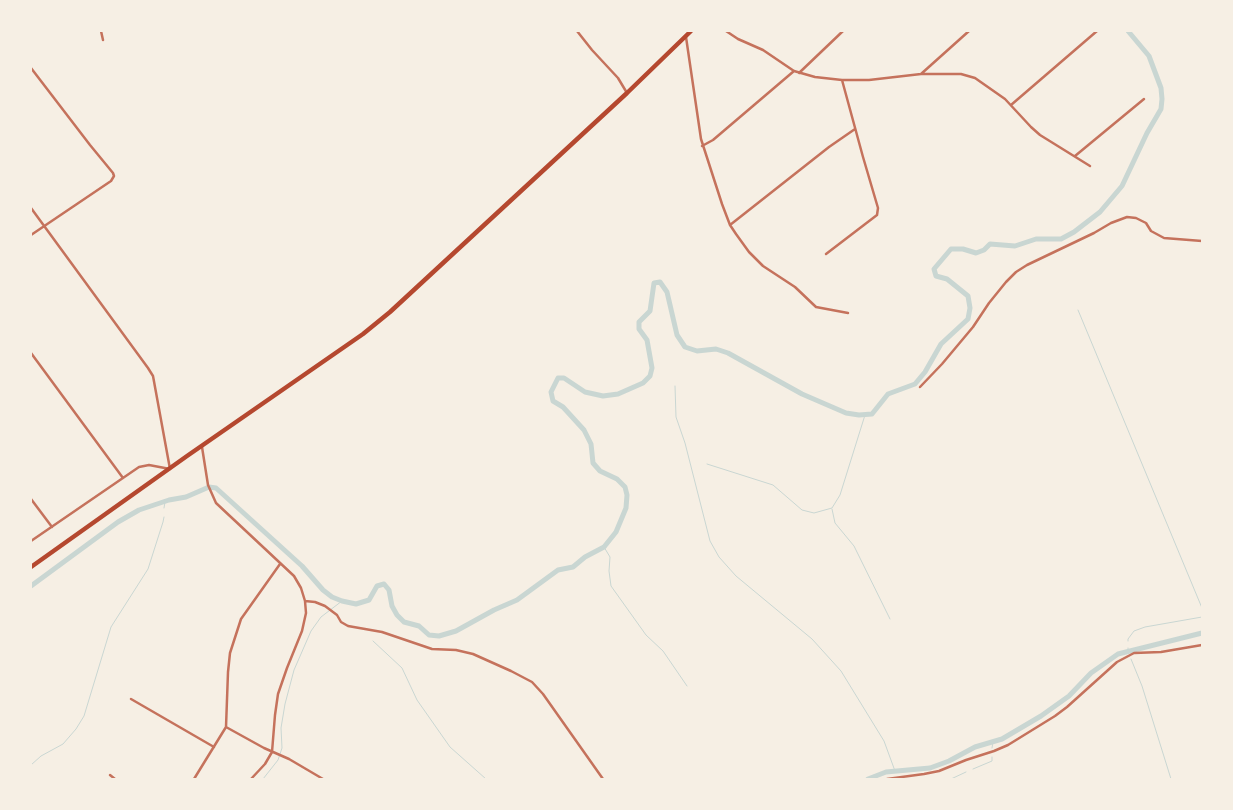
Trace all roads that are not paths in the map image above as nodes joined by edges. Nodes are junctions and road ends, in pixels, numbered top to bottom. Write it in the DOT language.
graph roads {
  1 [pos="102,31"];
  2 [pos="577,31"];
  3 [pos="690,31"];
  4 [pos="726,31"];
  5 [pos="843,31"];
  6 [pos="969,31"];
  7 [pos="1097,31"];
  8 [pos="686,36"];
  9 [pos="104,40"];
  10 [pos="31,68"];
  11 [pos="794,71"];
  12 [pos="799,73"];
  13 [pos="921,74"];
  14 [pos="842,80"];
  15 [pos="627,93"];
  16 [pos="1144,99"];
  17 [pos="1011,105"];
  18 [pos="855,129"];
  19 [pos="702,146"];
  20 [pos="1075,156"];
  21 [pos="1090,166"];
  22 [pos="31,208"];
  23 [pos="730,225"];
  24 [pos="44,226"];
  25 [pos="31,234"];
  26 [pos="1202,241"];
  27 [pos="826,254"];
  28 [pos="848,313"];
  29 [pos="31,353"];
  30 [pos="920,387"];
  31 [pos="202,446"];
  32 [pos="170,469"];
  33 [pos="123,478"];
  34 [pos="31,499"];
  35 [pos="52,527"];
  36 [pos="31,542"];
  37 [pos="280,563"];
  38 [pos="31,566"];
  39 [pos="305,601"];
  40 [pos="1202,645"];
  41 [pos="131,699"];
  42 [pos="226,727"];
  43 [pos="214,747"];
  44 [pos="272,752"];
  45 [pos="110,775"];
  46 [pos="115,779"];
  47 [pos="194,779"];
  48 [pos="251,779"];
  49 [pos="323,779"];
  50 [pos="603,779"];
  51 [pos="887,779"];
  1 -- 9 [label="street"];
  2 -- 15 [label="street"];
  3 -- 8 [label="highway"];
  4 -- 11 [label="street"];
  5 -- 12 [label="street"];
  6 -- 13 [label="street"];
  7 -- 17 [label="street"];
  8 -- 15 [label="highway"];
  8 -- 19 [label="street"];
  10 -- 24 [label="street"];
  11 -- 12 [label="street"];
  11 -- 19 [label="street"];
  12 -- 14 [label="street"];
  13 -- 14 [label="street"];
  13 -- 17 [label="street"];
  14 -- 18 [label="street"];
  15 -- 31 [label="highway"];
  16 -- 20 [label="street"];
  17 -- 20 [label="street"];
  18 -- 23 [label="street"];
  18 -- 27 [label="street"];
  19 -- 23 [label="street"];
  20 -- 21 [label="street"];
  22 -- 24 [label="street"];
  23 -- 28 [label="street"];
  24 -- 25 [label="street"];
  24 -- 32 [label="street"];
  26 -- 30 [label="street"];
  29 -- 33 [label="street"];
  31 -- 32 [label="highway"];
  31 -- 37 [label="street"];
  32 -- 33 [label="street"];
  32 -- 38 [label="highway"];
  33 -- 35 [label="street"];
  34 -- 35 [label="street"];
  35 -- 36 [label="street"];
  37 -- 39 [label="street"];
  37 -- 42 [label="street"];
  39 -- 44 [label="street"];
  39 -- 50 [label="street"];
  40 -- 51 [label="street"];
  41 -- 43 [label="street"];
  42 -- 43 [label="street"];
  42 -- 44 [label="street"];
  43 -- 47 [label="street"];
  44 -- 48 [label="street"];
  44 -- 49 [label="street"];
  45 -- 46 [label="street"];
}
